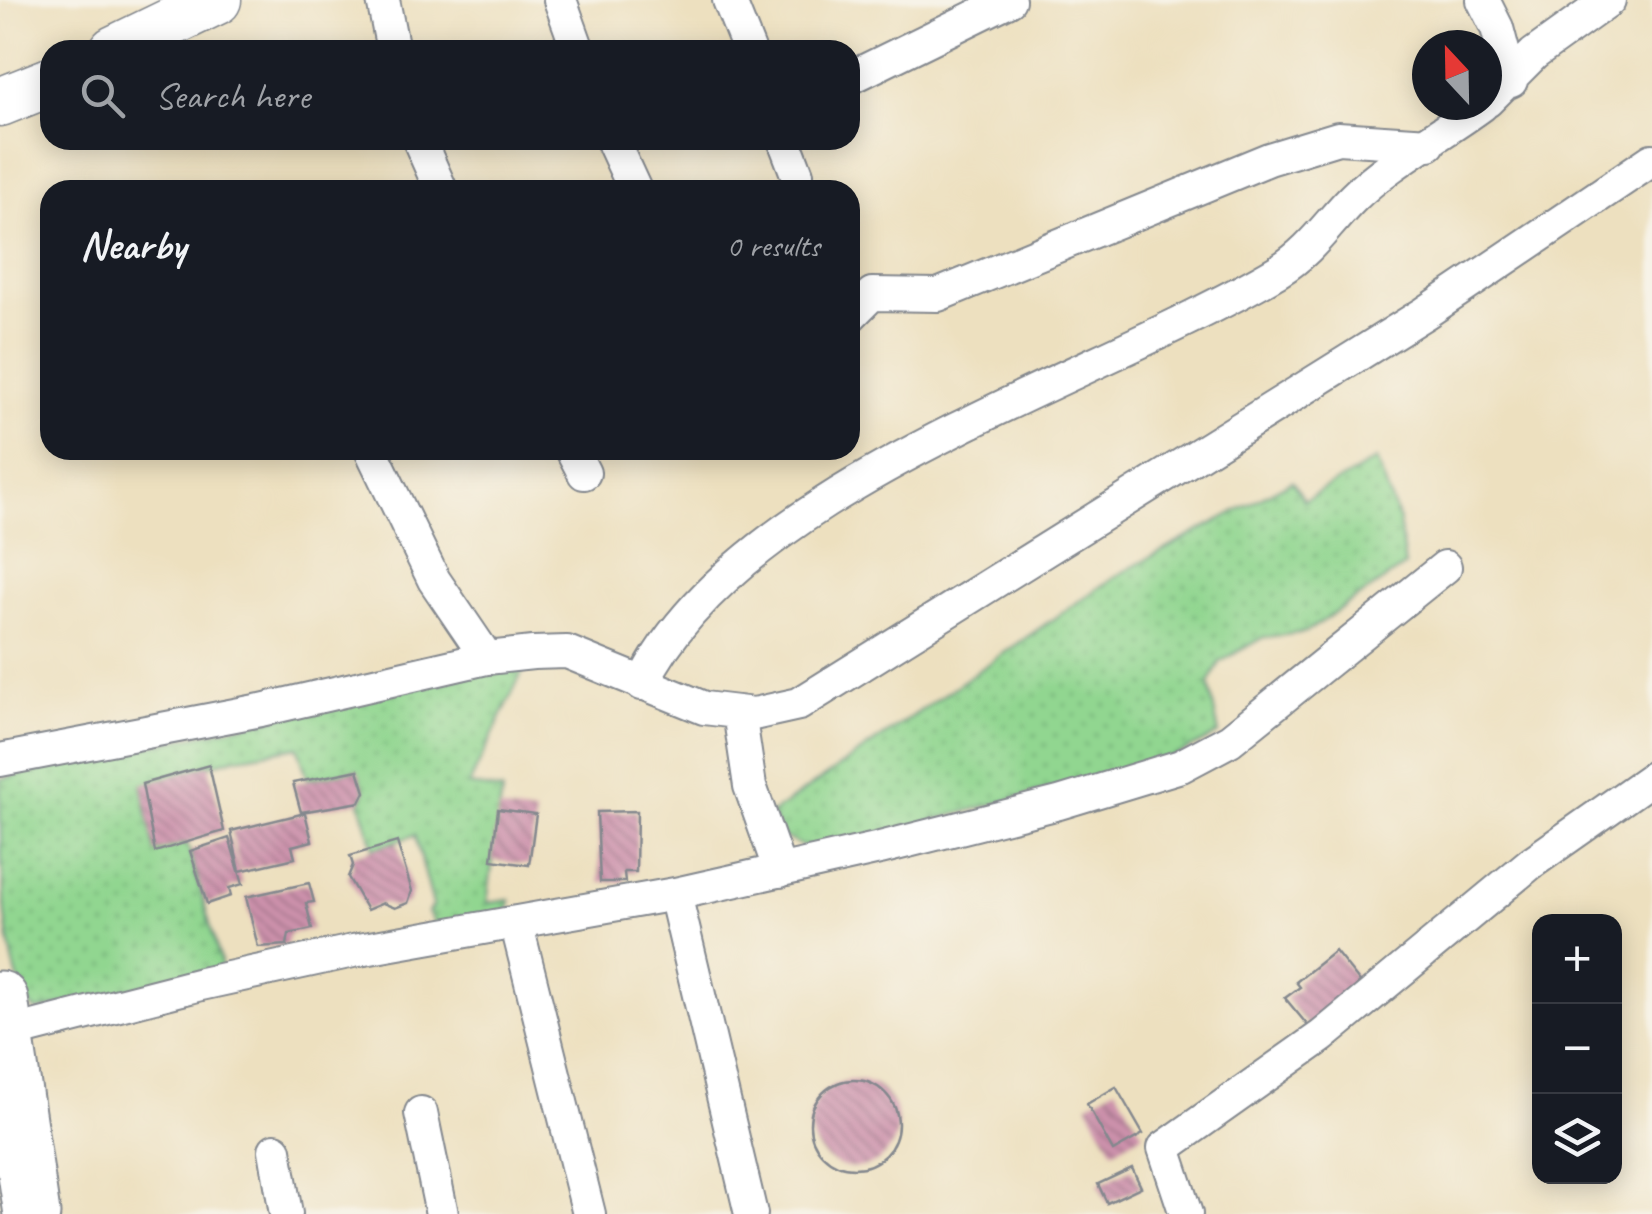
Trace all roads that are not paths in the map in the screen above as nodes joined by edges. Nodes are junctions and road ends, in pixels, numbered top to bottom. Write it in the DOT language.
graph roads {
  1 [pos="216,0"];
  2 [pos="383,0"];
  3 [pos="560,0"];
  4 [pos="730,0"];
  5 [pos="1009,0"];
  6 [pos="1483,0"];
  7 [pos="1609,0"];
  8 [pos="1498,30"];
  9 [pos="134,40"];
  10 [pos="391,40"];
  11 [pos="574,40"];
  12 [pos="745,40"];
  13 [pos="860,73"];
  14 [pos="40,86"];
  15 [pos="1502,87"];
  16 [pos="0,102"];
  17 [pos="1461,120"];
  18 [pos="1429,144"];
  19 [pos="423,150"];
  20 [pos="617,150"];
  21 [pos="788,150"];
  22 [pos="1652,160"];
  23 [pos="798,174"];
  24 [pos="437,180"];
  25 [pos="630,180"];
  26 [pos="860,306"];
  27 [pos="376,460"];
  28 [pos="1445,568"];
  29 [pos="487,658"];
  30 [pos="642,684"];
  31 [pos="740,712"];
  32 [pos="0,760"];
  33 [pos="1652,778"];
  34 [pos="780,870"];
  35 [pos="675,894"];
  36 [pos="516,922"];
  37 [pos="3,1016"];
  38 [pos="421,1113"];
  39 [pos="275,1150"];
  40 [pos="32,1214"];
  41 [pos="286,1214"];
  42 [pos="442,1214"];
  43 [pos="589,1214"];
  44 [pos="750,1214"];
  45 [pos="1186,1214"];
  1 -- 9 [label="street"];
  2 -- 10 [label="street"];
  3 -- 11 [label="street"];
  4 -- 12 [label="street"];
  5 -- 13 [label="street"];
  6 -- 8 [label="street"];
  7 -- 15 [label="street"];
  14 -- 16 [label="street"];
  17 -- 18 [label="street"];
  18 -- 26 [label="street"];
  18 -- 30 [label="street"];
  19 -- 24 [label="street"];
  20 -- 25 [label="street"];
  21 -- 23 [label="street"];
  22 -- 31 [label="street"];
  27 -- 29 [label="street"];
  28 -- 34 [label="street"];
  29 -- 30 [label="street"];
  29 -- 32 [label="street"];
  30 -- 31 [label="street"];
  31 -- 34 [label="street"];
  33 -- 45 [label="street"];
  34 -- 35 [label="street"];
  35 -- 36 [label="street"];
  35 -- 44 [label="street"];
  36 -- 37 [label="street"];
  36 -- 43 [label="street"];
  37 -- 40 [label="highway"];
  38 -- 42 [label="street"];
  39 -- 41 [label="street"];
}
